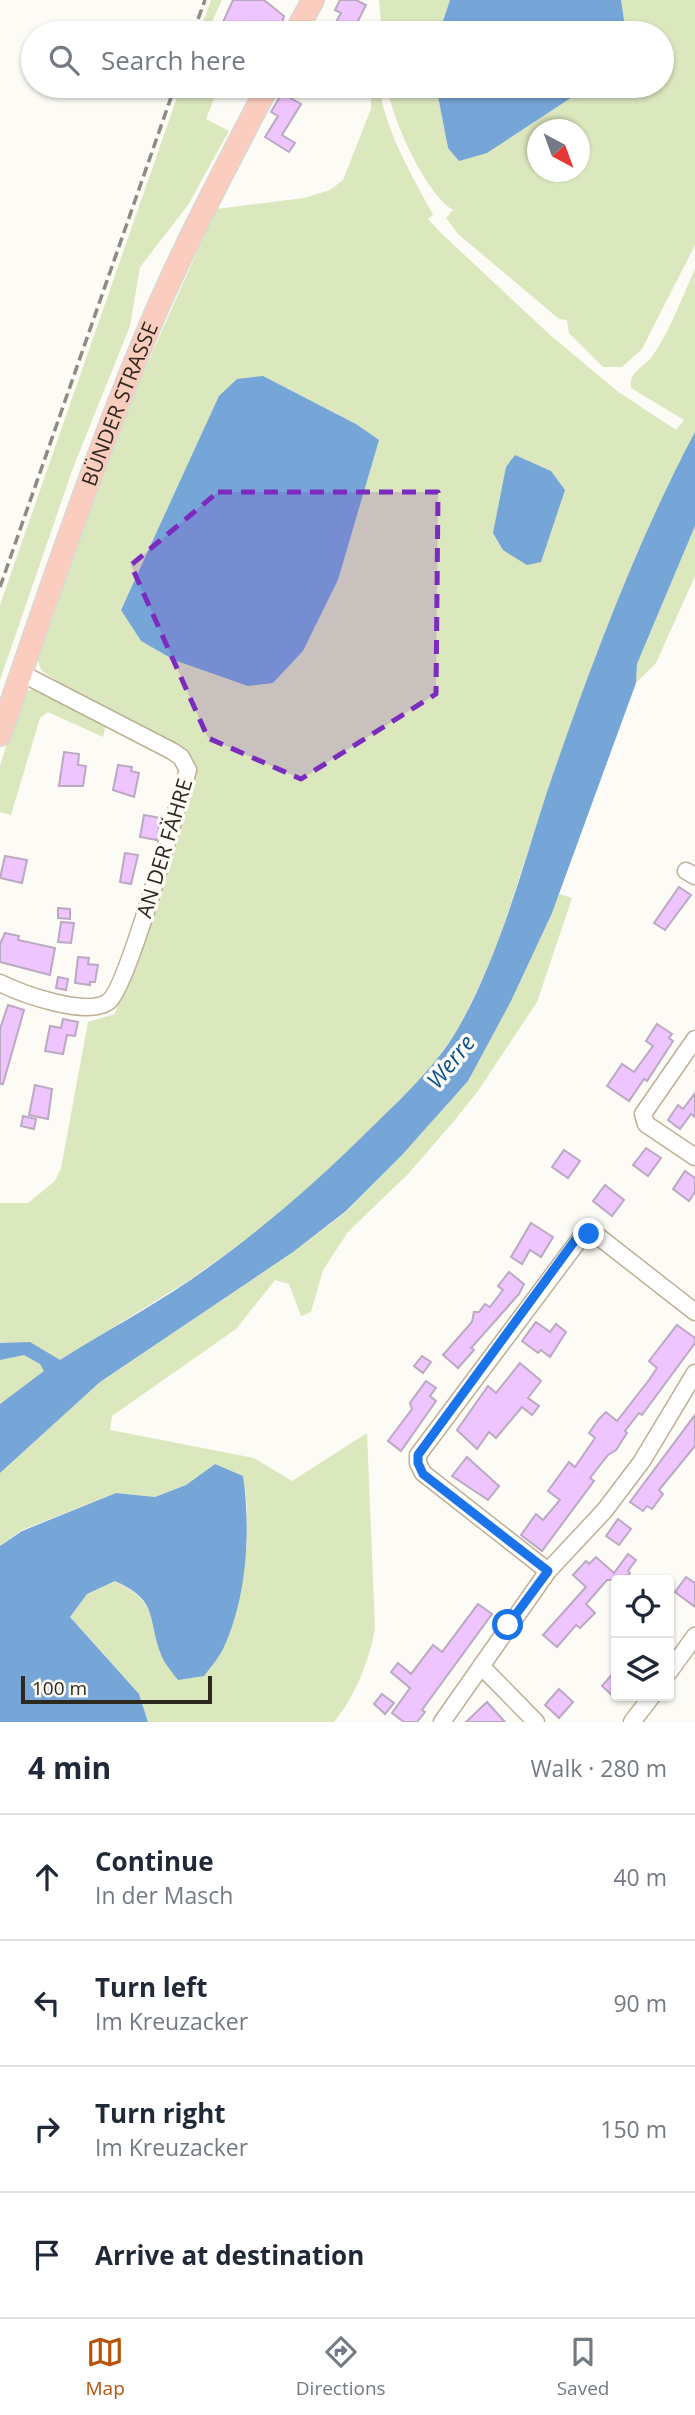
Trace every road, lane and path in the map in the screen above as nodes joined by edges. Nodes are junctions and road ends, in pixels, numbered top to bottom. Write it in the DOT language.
graph roads {
  1 [pos="313,0"];
  2 [pos="302,21"];
  3 [pos="262,98"];
  4 [pos="21,673"];
  5 [pos="0,735"];
  6 [pos="0,983"];
  7 [pos="695,1039"];
  8 [pos="695,1157"];
  9 [pos="695,1312"];
  10 [pos="695,1373"];
  11 [pos="548,1571"];
  12 [pos="695,1636"];
  13 [pos="674,1665"];
  14 [pos="481,1666"];
  15 [pos="648,1701"];
  16 [pos="442,1722"];
  17 [pos="536,1722"];
  18 [pos="632,1722"];
  1 -- 2 [label="main road"];
  3 -- 4 [label="main road, BÜNDER STRASSE"];
  4 -- 5 [label="main road, BÜNDER STRASSE"];
  4 -- 6 [label="street, AN DER FÄHRE"];
  7 -- 8 [label="street"];
  9 -- 11 [label="street"];
  10 -- 11 [label="street"];
  11 -- 14 [label="street"];
  12 -- 13 [label="street"];
  14 -- 16 [label="street"];
  14 -- 17 [label="street"];
  15 -- 18 [label="street"];
}
